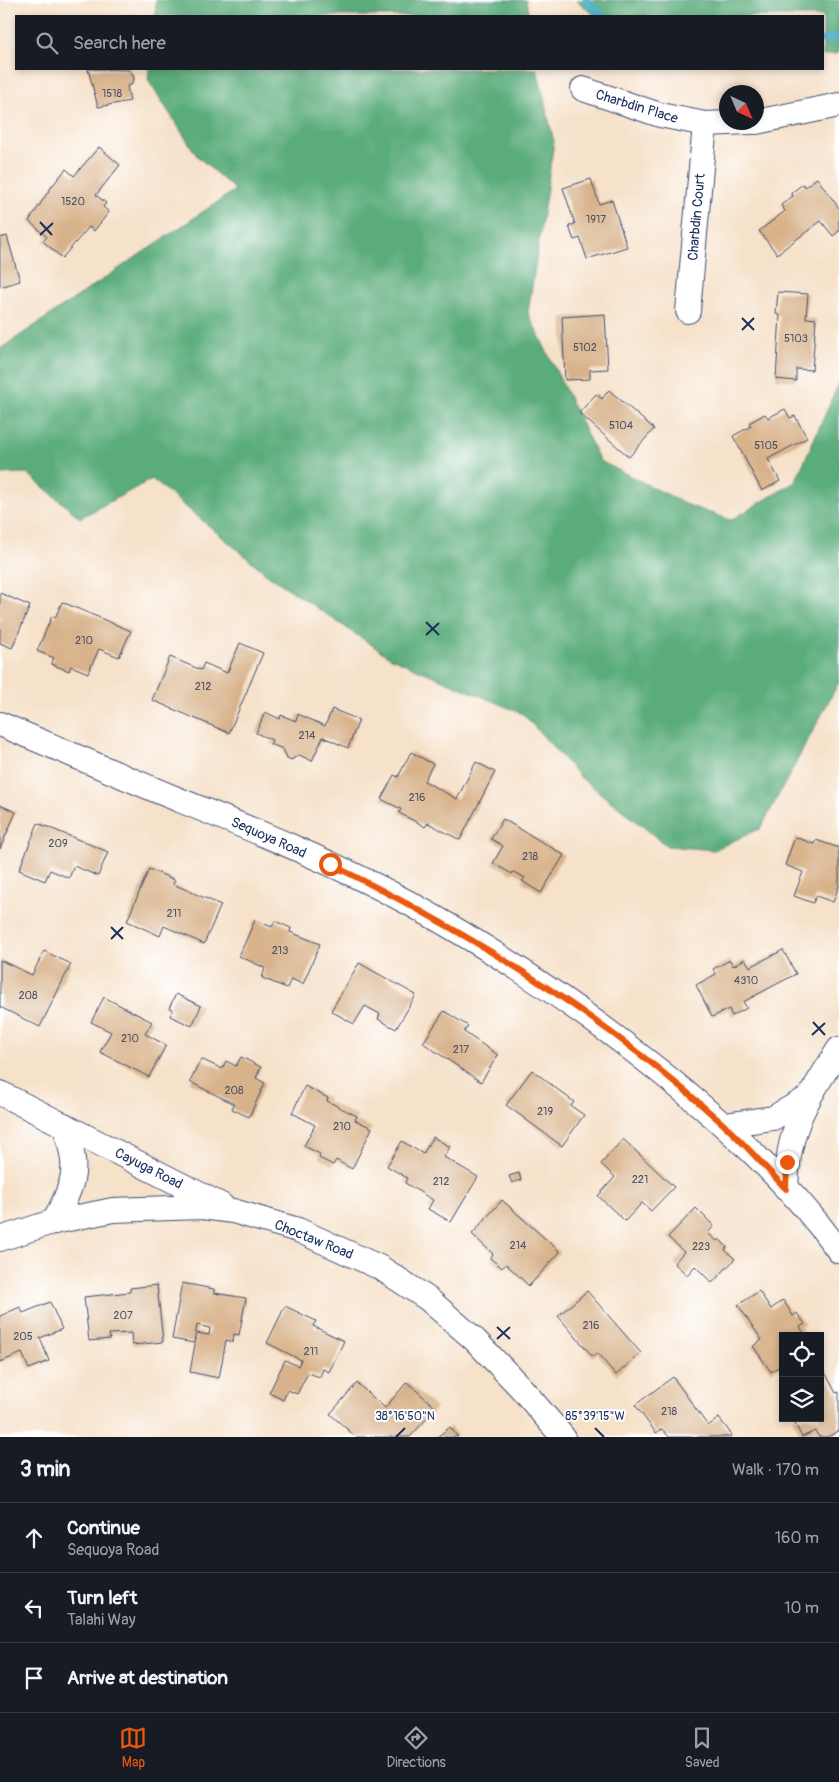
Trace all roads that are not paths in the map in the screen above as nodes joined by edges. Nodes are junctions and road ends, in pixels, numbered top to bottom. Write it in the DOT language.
graph roads {
  1 [pos="583,89"];
  2 [pos="839,105"];
  3 [pos="764,120"];
  4 [pos="719,123"];
  5 [pos="705,124"];
  6 [pos="688,311"];
  7 [pos="0,724"];
  8 [pos="839,1049"];
  9 [pos="0,1093"];
  10 [pos="808,1098"];
  11 [pos="64,1125"];
  12 [pos="725,1125"];
  13 [pos="786,1189"];
  14 [pos="233,1211"];
  15 [pos="54,1222"];
  16 [pos="0,1239"];
  17 [pos="839,1251"];
  18 [pos="564,1437"];
  1 -- 5 [label="street, Charbdin Place"];
  2 -- 3 [label="street"];
  4 -- 5 [label="street, Charbdin Place"];
  5 -- 6 [label="street, Charbdin Court"];
  7 -- 12 [label="street, Sequoya Road"];
  8 -- 10 [label="street"];
  9 -- 11 [label="street, Cayuga Road"];
  10 -- 12 [label="street"];
  10 -- 13 [label="street"];
  11 -- 14 [label="street, Cayuga Road"];
  11 -- 15 [label="street"];
  12 -- 13 [label="street, Sequoya Road"];
  13 -- 17 [label="street, Sequoya Road"];
  14 -- 15 [label="street, Choctaw Road"];
  14 -- 18 [label="street, Choctaw Road"];
  15 -- 16 [label="street, Choctaw Road"];
}
